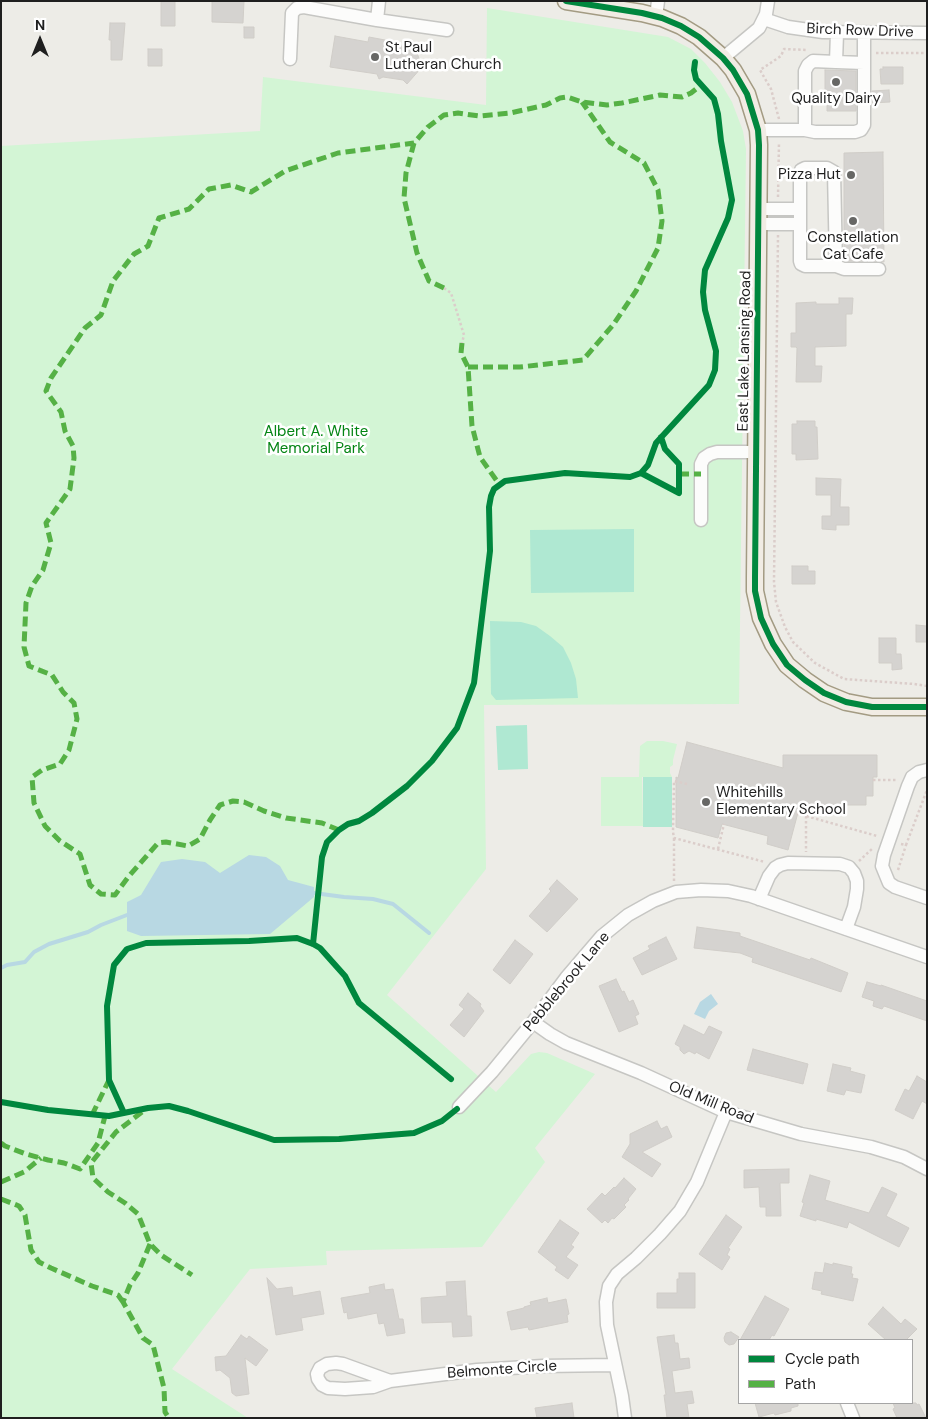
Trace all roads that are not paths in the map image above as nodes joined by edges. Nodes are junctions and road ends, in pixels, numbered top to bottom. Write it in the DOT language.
graph roads {
  1 [pos="379,1"];
  2 [pos="566,1"];
  3 [pos="768,1"];
  4 [pos="657,9"];
  5 [pos="764,19"];
  6 [pos="376,20"];
  7 [pos="447,30"];
  8 [pos="836,33"];
  9 [pos="864,33"];
  10 [pos="927,33"];
  11 [pos="723,58"];
  12 [pos="864,58"];
  13 [pos="290,59"];
  14 [pos="836,62"];
  15 [pos="758,130"];
  16 [pos="806,130"];
  17 [pos="800,209"];
  18 [pos="758,216"];
  19 [pos="800,224"];
  20 [pos="836,266"];
  21 [pos="879,269"];
  22 [pos="756,452"];
  23 [pos="700,520"];
  24 [pos="927,707"];
  25 [pos="927,770"];
  26 [pos="927,898"];
  27 [pos="759,899"];
  28 [pos="846,929"];
  29 [pos="926,956"];
  30 [pos="533,1022"];
  31 [pos="459,1107"];
  32 [pos="726,1112"];
  33 [pos="927,1169"];
  34 [pos="614,1365"];
  35 [pos="390,1381"];
  36 [pos="847,1404"];
  37 [pos="625,1418"];
  38 [pos="853,1418"];
  1 -- 6 [label="street"];
  2 -- 4 [label="main road, East Lake Lansing Road"];
  3 -- 5 [label="street"];
  4 -- 11 [label="main road, East Lake Lansing Road"];
  5 -- 8 [label="street, Birch Row Drive"];
  5 -- 11 [label="street"];
  6 -- 7 [label="street"];
  6 -- 13 [label="street"];
  8 -- 9 [label="street, Birch Row Drive"];
  8 -- 14 [label="street"];
  9 -- 10 [label="street, Birch Row Drive"];
  9 -- 12 [label="street"];
  11 -- 15 [label="main road, East Lake Lansing Road"];
  12 -- 14 [label="street"];
  12 -- 16 [label="street"];
  14 -- 16 [label="street"];
  15 -- 16 [label="street"];
  15 -- 18 [label="main road, East Lake Lansing Road"];
  17 -- 18 [label="street"];
  17 -- 19 [label="street"];
  17 -- 20 [label="street"];
  18 -- 19 [label="street"];
  18 -- 22 [label="main road, East Lake Lansing Road"];
  19 -- 20 [label="street"];
  20 -- 21 [label="street"];
  22 -- 23 [label="street"];
  22 -- 24 [label="main road, East Lake Lansing Road"];
  25 -- 26 [label="street"];
  27 -- 28 [label="street, Pebblebrook Lane"];
  27 -- 28 [label="street"];
  27 -- 30 [label="street, Pebblebrook Lane"];
  28 -- 29 [label="street, Pebblebrook Lane"];
  30 -- 31 [label="street, Pebblebrook Lane"];
  30 -- 32 [label="street, Old Mill Road"];
  32 -- 33 [label="street, Old Mill Road"];
  32 -- 34 [label="street"];
  34 -- 35 [label="street, Belmonte Circle"];
  34 -- 37 [label="street"];
  35 -- 35 [label="street, Belmonte Circle"];
  36 -- 38 [label="street"];
}
